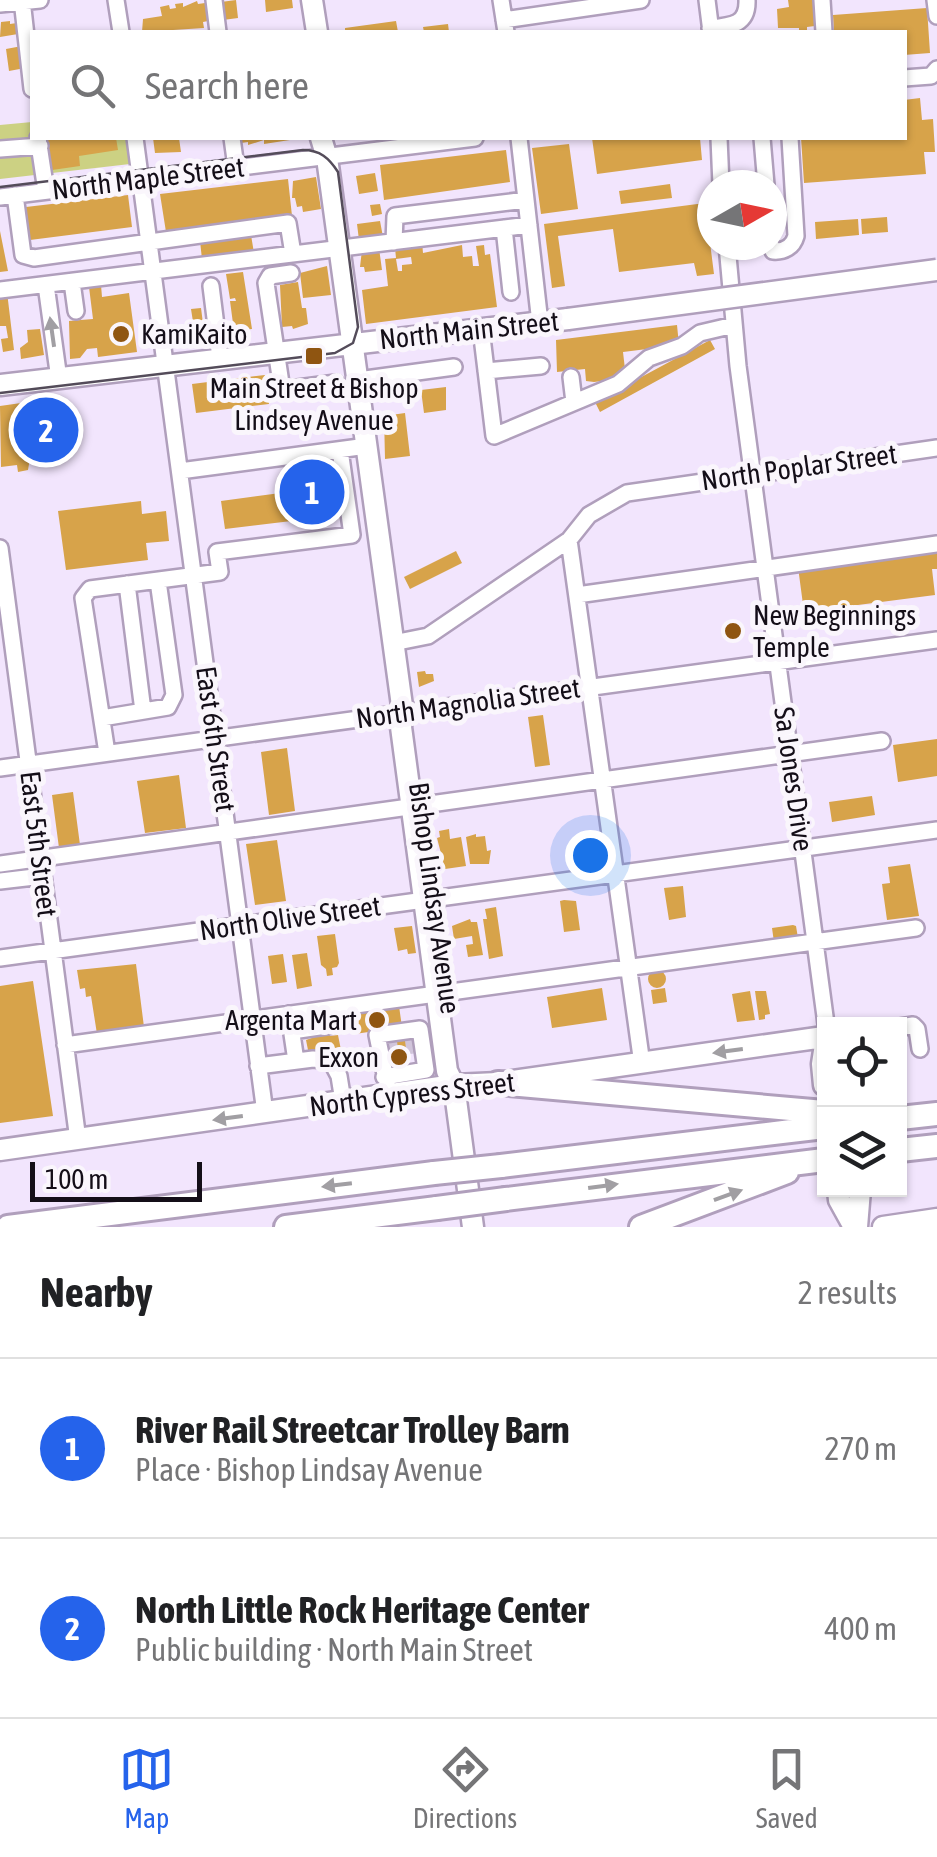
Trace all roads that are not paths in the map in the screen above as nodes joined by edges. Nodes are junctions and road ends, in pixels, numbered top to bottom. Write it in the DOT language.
graph roads {
  1 [pos="40,0"];
  2 [pos="116,0"];
  3 [pos="214,0"];
  4 [pos="304,0"];
  5 [pos="312,0"];
  6 [pos="501,0"];
  7 [pos="641,0"];
  8 [pos="707,0"];
  9 [pos="747,0"];
  10 [pos="822,0"];
  11 [pos="935,0"];
  12 [pos="22,1"];
  13 [pos="0,4"];
  14 [pos="937,16"];
  15 [pos="505,26"];
  16 [pos="121,30"];
  17 [pos="218,30"];
  18 [pos="308,30"];
  19 [pos="316,30"];
  20 [pos="711,30"];
  21 [pos="824,30"];
  22 [pos="937,69"];
  23 [pos="30,71"];
  24 [pos="907,78"];
  25 [pos="135,140"];
  26 [pos="232,140"];
  27 [pos="426,140"];
  28 [pos="519,140"];
  29 [pos="718,140"];
  30 [pos="762,140"];
  31 [pos="790,140"];
  32 [pos="39,142"];
  33 [pos="327,144"];
  34 [pos="0,149"];
  35 [pos="236,168"];
  36 [pos="720,170"];
  37 [pos="765,170"];
  38 [pos="140,180"];
  39 [pos="46,191"];
  40 [pos="8,196"];
  41 [pos="526,200"];
  42 [pos="529,225"];
  43 [pos="504,228"];
  44 [pos="394,242"];
  45 [pos="149,244"];
  46 [pos="340,248"];
  47 [pos="787,248"];
  48 [pos="292,254"];
  49 [pos="728,260"];
  50 [pos="937,270"];
  51 [pos="153,272"];
  52 [pos="291,272"];
  53 [pos="72,282"];
  54 [pos="46,285"];
  55 [pos="211,286"];
  56 [pos="0,290"];
  57 [pos="511,292"];
  58 [pos="76,311"];
  59 [pos="540,323"];
  60 [pos="734,325"];
  61 [pos="481,329"];
  62 [pos="352,344"];
  63 [pos="276,351"];
  64 [pos="220,358"];
  65 [pos="166,364"];
  66 [pos="542,366"];
  67 [pos="454,367"];
  68 [pos="486,371"];
  69 [pos="58,378"];
  70 [pos="571,378"];
  71 [pos="358,380"];
  72 [pos="336,383"];
  73 [pos="0,386"];
  74 [pos="574,402"];
  75 [pos="366,446"];
  76 [pos="937,448"];
  77 [pos="340,450"];
  78 [pos="180,471"];
  79 [pos="754,473"];
  80 [pos="569,540"];
  81 [pos="937,544"];
  82 [pos="0,548"];
  83 [pos="766,567"];
  84 [pos="194,575"];
  85 [pos="158,580"];
  86 [pos="126,584"];
  87 [pos="577,595"];
  88 [pos="4,600"];
  89 [pos="937,640"];
  90 [pos="393,643"];
  91 [pos="8,660"];
  92 [pos="778,661"];
  93 [pos="590,687"];
  94 [pos="143,711"];
  95 [pos="403,713"];
  96 [pos="102,718"];
  97 [pos="216,738"];
  98 [pos="882,741"];
  99 [pos="107,753"];
  100 [pos="790,754"];
  101 [pos="30,764"];
  102 [pos="0,768"];
  103 [pos="603,780"];
  104 [pos="417,806"];
  105 [pos="937,830"];
  106 [pos="228,832"];
  107 [pos="803,848"];
  108 [pos="40,858"];
  109 [pos="0,864"];
  110 [pos="616,873"];
  111 [pos="43,876"];
  112 [pos="0,881"];
  113 [pos="430,899"];
  114 [pos="240,925"];
  115 [pos="916,928"];
  116 [pos="815,942"];
  117 [pos="53,951"];
  118 [pos="0,958"];
  119 [pos="628,968"];
  120 [pos="443,992"];
  121 [pos="416,996"];
  122 [pos="825,1017"];
  123 [pos="252,1020"];
  124 [pos="290,1022"];
  125 [pos="333,1025"];
  126 [pos="907,1026"];
  127 [pos="817,1038"];
  128 [pos="66,1045"];
  129 [pos="920,1049"];
  130 [pos="403,1055"];
  131 [pos="296,1061"];
  132 [pos="642,1064"];
  133 [pos="258,1066"];
  134 [pos="498,1083"];
  135 [pos="454,1084"];
  136 [pos="343,1101"];
  137 [pos="264,1113"];
  138 [pos="815,1120"];
  139 [pos="78,1140"];
  140 [pos="937,1146"];
  141 [pos="907,1149"];
  142 [pos="0,1150"];
  143 [pos="817,1160"];
  144 [pos="817,1161"];
  145 [pos="839,1197"];
  146 [pos="859,1197"];
  147 [pos="937,1219"];
  148 [pos="8,1227"];
  149 [pos="286,1227"];
  150 [pos="473,1227"];
  151 [pos="640,1227"];
  152 [pos="856,1227"];
  153 [pos="883,1227"];
  1 -- 12 [label="street"];
  2 -- 16 [label="street"];
  3 -- 17 [label="street"];
  4 -- 18 [label="main road"];
  5 -- 19 [label="main road"];
  6 -- 15 [label="street"];
  7 -- 15 [label="street"];
  8 -- 20 [label="street"];
  9 -- 20 [label="street"];
  10 -- 21 [label="street"];
  11 -- 14 [label="street"];
  12 -- 13 [label="street"];
  12 -- 23 [label="street"];
  22 -- 24 [label="street"];
  25 -- 38 [label="street, East 6th Street"];
  26 -- 35 [label="street"];
  27 -- 33 [label="street, North Maple Street"];
  28 -- 41 [label="street"];
  29 -- 36 [label="street"];
  30 -- 37 [label="street"];
  31 -- 47 [label="street"];
  32 -- 34 [label="street"];
  32 -- 39 [label="street"];
  33 -- 35 [label="street, North Maple Street"];
  33 -- 46 [label="main road, Bishop Lindsay Avenue"];
  35 -- 38 [label="street, North Maple Street"];
  38 -- 39 [label="street, North Maple Street"];
  38 -- 45 [label="street, East 6th Street"];
  39 -- 40 [label="street, North Maple Street"];
  40 -- 45 [label="street"];
  41 -- 42 [label="street"];
  41 -- 44 [label="street"];
  42 -- 43 [label="street"];
  42 -- 59 [label="street"];
  43 -- 44 [label="street"];
  43 -- 57 [label="street"];
  44 -- 46 [label="street"];
  45 -- 48 [label="street"];
  45 -- 51 [label="street, East 6th Street"];
  46 -- 48 [label="street"];
  46 -- 62 [label="main road, Bishop Lindsay Avenue"];
  48 -- 51 [label="street"];
  49 -- 60 [label="street, Sa Jones Drive"];
  50 -- 59 [label="main road, North Main Street, bridge"];
  51 -- 53 [label="street"];
  51 -- 65 [label="street, East 6th Street"];
  52 -- 63 [label="street"];
  53 -- 54 [label="street"];
  53 -- 58 [label="street"];
  54 -- 56 [label="street"];
  69 -- 54 [label="street, one-way"];
  55 -- 64 [label="street"];
  59 -- 61 [label="main road, North Main Street"];
  60 -- 74 [label="street"];
  60 -- 79 [label="street, Sa Jones Drive"];
  61 -- 62 [label="main road, North Main Street"];
  61 -- 68 [label="street"];
  62 -- 63 [label="main road, North Main Street"];
  62 -- 71 [label="main road, Bishop Lindsay Avenue"];
  63 -- 64 [label="main road, North Main Street"];
  63 -- 72 [label="street"];
  64 -- 65 [label="main road, North Main Street"];
  65 -- 69 [label="main road, North Main Street"];
  65 -- 78 [label="street, East 6th Street"];
  66 -- 68 [label="street"];
  67 -- 71 [label="street"];
  68 -- 74 [label="street"];
  69 -- 73 [label="main road, North Main Street"];
  70 -- 74 [label="street"];
  71 -- 75 [label="main road, Bishop Lindsay Avenue"];
  75 -- 77 [label="street"];
  75 -- 90 [label="main road, Bishop Lindsay Avenue"];
  76 -- 79 [label="street, North Poplar Street"];
  77 -- 78 [label="street"];
  77 -- 84 [label="street"];
  78 -- 84 [label="street, East 6th Street"];
  79 -- 80 [label="street, North Poplar Street"];
  79 -- 83 [label="street, Sa Jones Drive"];
  80 -- 87 [label="street"];
  80 -- 90 [label="street"];
  81 -- 83 [label="street"];
  82 -- 88 [label="street, East 5th Street"];
  83 -- 87 [label="street"];
  83 -- 92 [label="street, Sa Jones Drive"];
  84 -- 85 [label="street"];
  84 -- 97 [label="street, East 6th Street"];
  85 -- 86 [label="street"];
  85 -- 94 [label="street"];
  86 -- 94 [label="street"];
  86 -- 96 [label="street"];
  87 -- 93 [label="street"];
  88 -- 91 [label="street, East 5th Street"];
  89 -- 92 [label="street, North Magnolia Street"];
  90 -- 95 [label="main road, Bishop Lindsay Avenue"];
  91 -- 101 [label="street, East 5th Street"];
  92 -- 93 [label="street, North Magnolia Street"];
  92 -- 100 [label="street, Sa Jones Drive"];
  93 -- 95 [label="street, North Magnolia Street"];
  93 -- 103 [label="street"];
  94 -- 96 [label="street"];
  95 -- 97 [label="street, North Magnolia Street"];
  95 -- 104 [label="main road, Bishop Lindsay Avenue"];
  96 -- 99 [label="street"];
  97 -- 99 [label="street, North Magnolia Street"];
  97 -- 106 [label="street, East 6th Street"];
  98 -- 100 [label="street"];
  99 -- 101 [label="street, North Magnolia Street"];
  100 -- 103 [label="street"];
  100 -- 107 [label="street, Sa Jones Drive"];
  101 -- 102 [label="street, North Magnolia Street"];
  101 -- 108 [label="street, East 5th Street"];
  103 -- 104 [label="street"];
  103 -- 110 [label="street"];
  104 -- 106 [label="street"];
  104 -- 113 [label="main road, Bishop Lindsay Avenue"];
  105 -- 107 [label="street, North Olive Street"];
  106 -- 108 [label="street"];
  106 -- 114 [label="street, East 6th Street"];
  107 -- 110 [label="street, North Olive Street"];
  107 -- 116 [label="street, Sa Jones Drive"];
  108 -- 109 [label="street"];
  108 -- 111 [label="street, East 5th Street"];
  110 -- 113 [label="street, North Olive Street"];
  110 -- 119 [label="street"];
  111 -- 112 [label="street"];
  111 -- 117 [label="street, East 5th Street"];
  113 -- 114 [label="street, North Olive Street"];
  113 -- 120 [label="main road, Bishop Lindsay Avenue"];
  114 -- 117 [label="street, North Olive Street"];
  114 -- 123 [label="street, East 6th Street"];
  115 -- 116 [label="street"];
  116 -- 119 [label="street"];
  116 -- 122 [label="street, Sa Jones Drive"];
  117 -- 118 [label="street, North Olive Street"];
  117 -- 128 [label="street, East 5th Street"];
  119 -- 120 [label="street"];
  119 -- 132 [label="street"];
  120 -- 121 [label="street"];
  120 -- 130 [label="main road, Bishop Lindsay Avenue"];
  120 -- 135 [label="main road, Bishop Lindsay Avenue"];
  121 -- 124 [label="street"];
  121 -- 130 [label="street"];
  123 -- 124 [label="street"];
  123 -- 128 [label="street"];
  123 -- 133 [label="street, East 6th Street"];
  124 -- 125 [label="street"];
  124 -- 131 [label="street"];
  126 -- 129 [label="street"];
  127 -- 132 [label="main road, North Cypress Street, one-way"];
  128 -- 139 [label="street, East 5th Street"];
  130 -- 135 [label="main road, North Cypress Street"];
  130 -- 135 [label="main road, Bishop Lindsay Avenue"];
  130 -- 136 [label="main road, North Cypress Street"];
  131 -- 133 [label="street"];
  131 -- 136 [label="street"];
  132 -- 134 [label="main road, North Cypress Street"];
  133 -- 137 [label="street, East 6th Street"];
  134 -- 135 [label="main road, North Cypress Street"];
  134 -- 138 [label="highway"];
  135 -- 150 [label="main road, Bishop Lindsay Avenue"];
  136 -- 137 [label="main road, North Cypress Street"];
  137 -- 139 [label="main road, North Cypress Street, one-way"];
  138 -- 148 [label="highway, one-way, bridge"];
  139 -- 142 [label="main road, North Cypress Street"];
  140 -- 141 [label="highway"];
  149 -- 143 [label="highway, one-way, bridge"];
  151 -- 144 [label="highway, one-way"];
  145 -- 152 [label="main road"];
  146 -- 152 [label="main road"];
  147 -- 153 [label="main road"];
}
